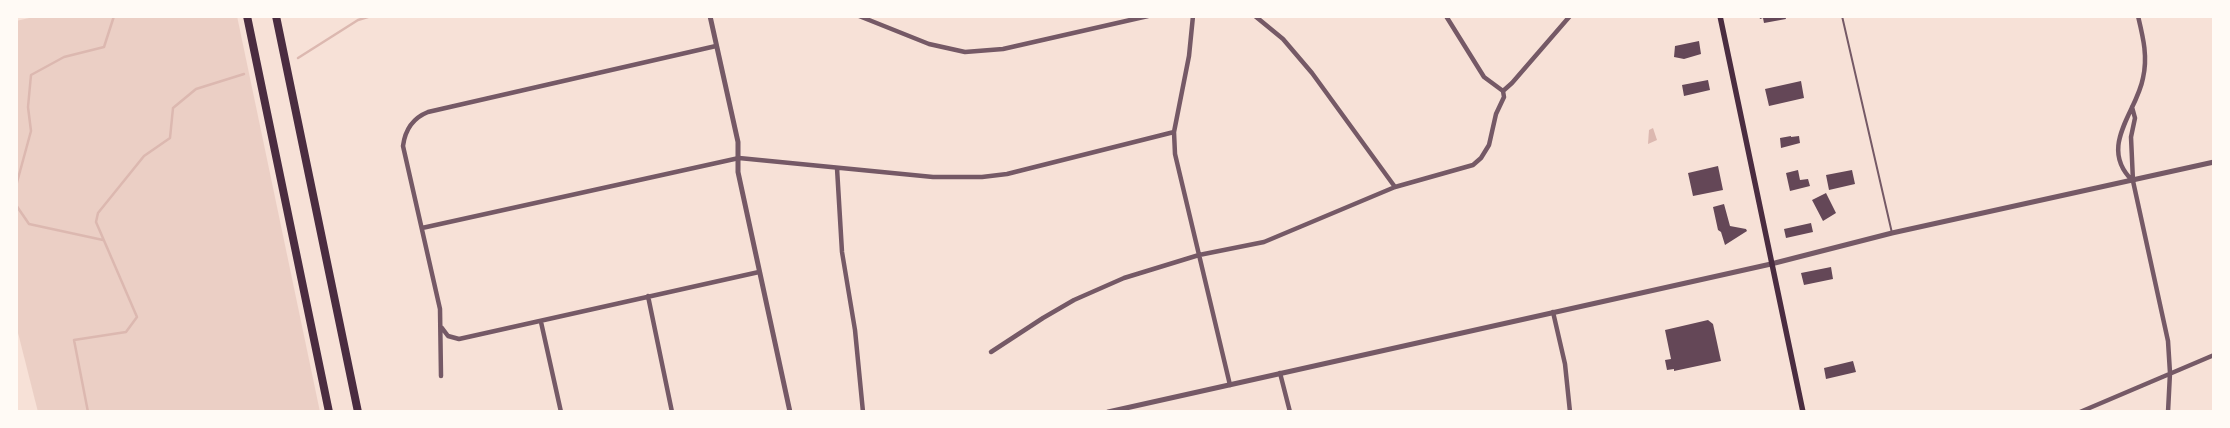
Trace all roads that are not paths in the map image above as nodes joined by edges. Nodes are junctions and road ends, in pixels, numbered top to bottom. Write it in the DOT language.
graph roads {
  1 [pos="247,16"];
  2 [pos="276,16"];
  3 [pos="710,16"];
  4 [pos="859,16"];
  5 [pos="1148,16"];
  6 [pos="1193,16"];
  7 [pos="1255,16"];
  8 [pos="1446,16"];
  9 [pos="1570,16"];
  10 [pos="1720,16"];
  11 [pos="1842,16"];
  12 [pos="2138,16"];
  13 [pos="716,46"];
  14 [pos="1503,91"];
  15 [pos="2132,107"];
  16 [pos="1174,132"];
  17 [pos="739,158"];
  18 [pos="2214,162"];
  19 [pos="837,168"];
  20 [pos="2133,182"];
  21 [pos="1394,188"];
  22 [pos="422,228"];
  23 [pos="1892,233"];
  24 [pos="1199,255"];
  25 [pos="1771,264"];
  26 [pos="759,272"];
  27 [pos="648,296"];
  28 [pos="1554,312"];
  29 [pos="541,322"];
  30 [pos="441,325"];
  31 [pos="991,352"];
  32 [pos="2214,355"];
  33 [pos="1280,373"];
  34 [pos="2170,373"];
  35 [pos="441,376"];
  36 [pos="1230,385"];
  37 [pos="329,412"];
  38 [pos="358,412"];
  39 [pos="561,412"];
  40 [pos="672,412"];
  41 [pos="790,412"];
  42 [pos="863,412"];
  43 [pos="1108,412"];
  44 [pos="1290,412"];
  45 [pos="1570,412"];
  46 [pos="1803,412"];
  47 [pos="2080,412"];
  48 [pos="2168,412"];
  1 -- 37 [label="highway"];
  2 -- 38 [label="highway"];
  3 -- 13 [label="street"];
  4 -- 5 [label="street"];
  6 -- 16 [label="street"];
  7 -- 21 [label="street"];
  8 -- 14 [label="street"];
  9 -- 14 [label="street"];
  10 -- 25 [label="main road"];
  11 -- 23 [label="lane"];
  12 -- 15 [label="street"];
  13 -- 17 [label="street"];
  13 -- 22 [label="street"];
  14 -- 21 [label="street"];
  15 -- 20 [label="street"];
  15 -- 20 [label="street"];
  16 -- 19 [label="street"];
  16 -- 24 [label="street"];
  17 -- 19 [label="street"];
  17 -- 22 [label="street"];
  17 -- 26 [label="street"];
  18 -- 20 [label="street"];
  19 -- 42 [label="street"];
  20 -- 23 [label="street"];
  20 -- 34 [label="street"];
  21 -- 24 [label="street"];
  22 -- 30 [label="street"];
  23 -- 25 [label="street"];
  24 -- 31 [label="street"];
  24 -- 36 [label="street"];
  25 -- 28 [label="street"];
  25 -- 46 [label="main road"];
  26 -- 27 [label="street"];
  26 -- 41 [label="street"];
  27 -- 29 [label="street"];
  27 -- 40 [label="street"];
  28 -- 33 [label="street"];
  28 -- 45 [label="street"];
  29 -- 30 [label="street"];
  29 -- 39 [label="street"];
  30 -- 35 [label="street"];
  32 -- 34 [label="street"];
  33 -- 36 [label="street"];
  33 -- 44 [label="street"];
  34 -- 47 [label="street"];
  34 -- 48 [label="street"];
  36 -- 43 [label="street"];
}
